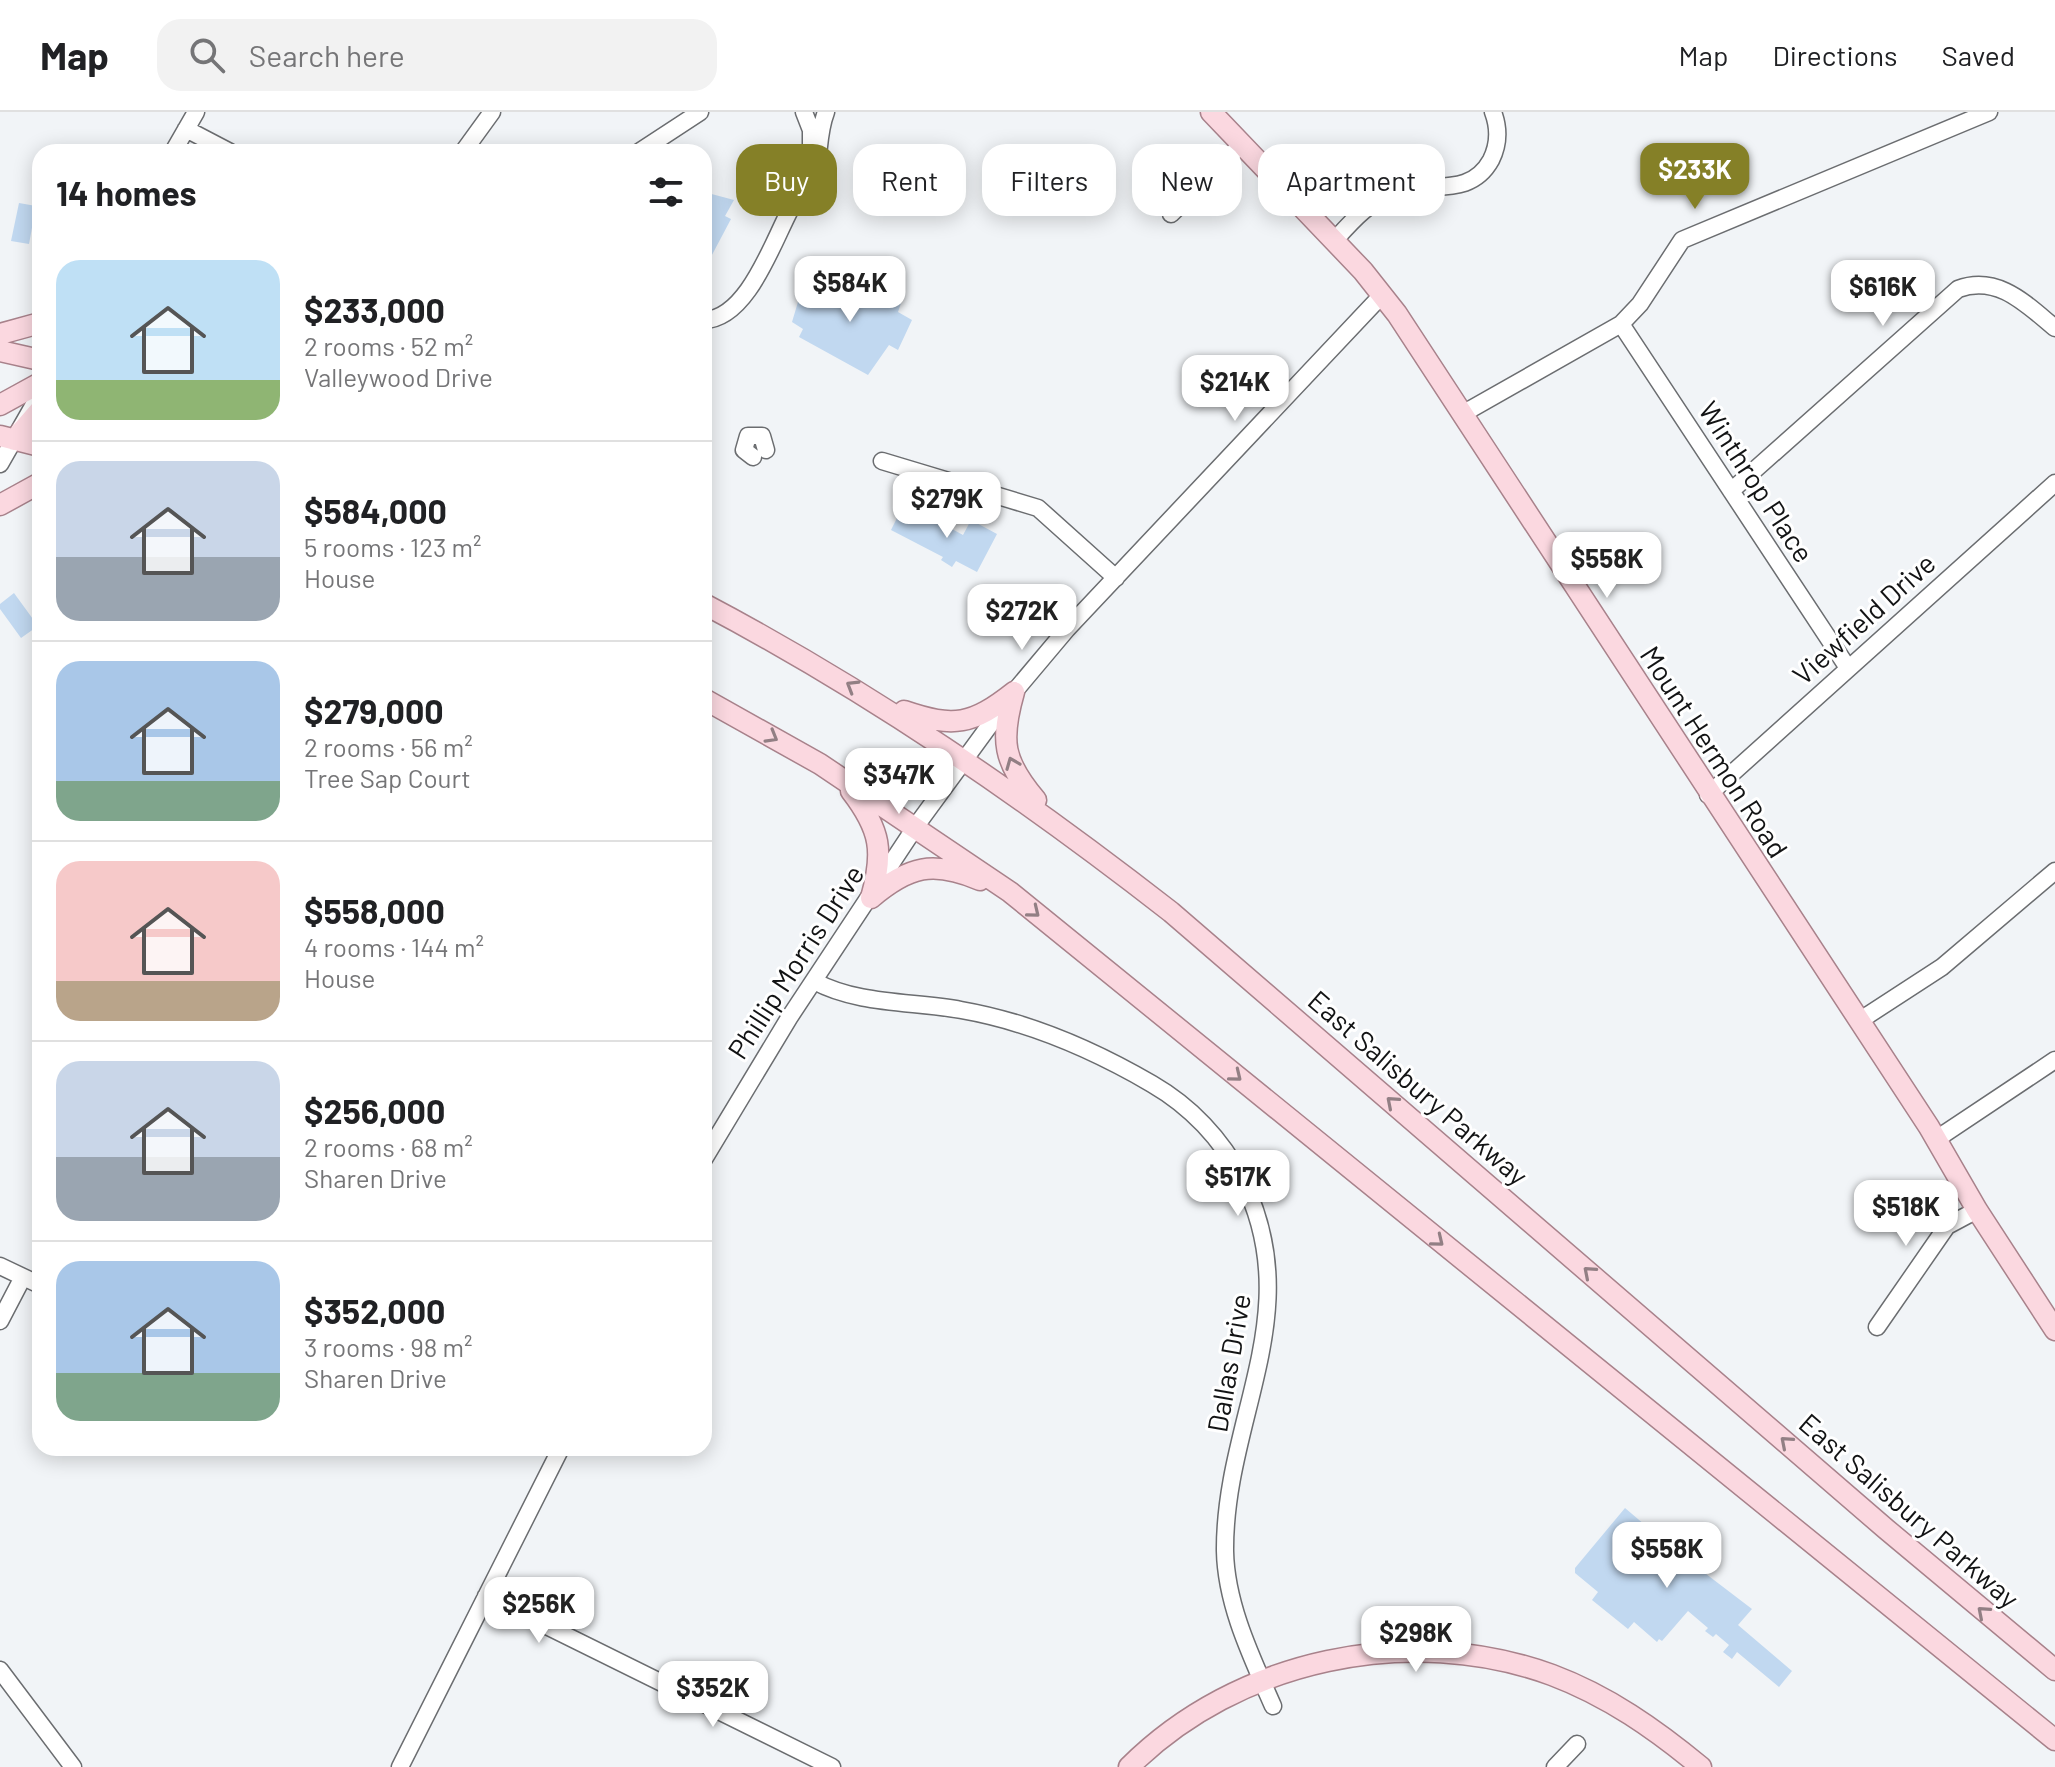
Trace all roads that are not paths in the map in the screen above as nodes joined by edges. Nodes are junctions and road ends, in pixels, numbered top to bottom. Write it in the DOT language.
graph roads {
  1 [pos="196,112"];
  2 [pos="492,112"];
  3 [pos="700,112"];
  4 [pos="807,112"];
  5 [pos="824,112"];
  6 [pos="1211,112"];
  7 [pos="1493,112"];
  8 [pos="1989,112"];
  9 [pos="1230,120"];
  10 [pos="186,129"];
  11 [pos="178,144"];
  12 [pos="215,144"];
  13 [pos="469,144"];
  14 [pos="649,144"];
  15 [pos="811,144"];
  16 [pos="821,144"];
  17 [pos="1241,144"];
  18 [pos="1242,146"];
  19 [pos="787,216"];
  20 [pos="1334,241"];
  21 [pos="1382,295"];
  22 [pos="712,318"];
  23 [pos="1621,324"];
  24 [pos="32,325"];
  25 [pos="2055,328"];
  26 [pos="0,334"];
  27 [pos="0,351"];
  28 [pos="32,358"];
  29 [pos="32,387"];
  30 [pos="0,405"];
  31 [pos="32,405"];
  32 [pos="1464,413"];
  33 [pos="32,417"];
  34 [pos="7,438"];
  35 [pos="32,444"];
  36 [pos="882,461"];
  37 [pos="0,464"];
  38 [pos="2055,483"];
  39 [pos="32,487"];
  40 [pos="1731,491"];
  41 [pos="0,505"];
  42 [pos="1116,578"];
  43 [pos="712,609"];
  44 [pos="1848,668"];
  45 [pos="1014,692"];
  46 [pos="712,704"];
  47 [pos="881,704"];
  48 [pos="965,759"];
  49 [pos="840,777"];
  50 [pos="1708,795"];
  51 [pos="1055,821"];
  52 [pos="916,826"];
  53 [pos="2055,871"];
  54 [pos="1010,892"];
  55 [pos="871,898"];
  56 [pos="814,981"];
  57 [pos="1859,1021"];
  58 [pos="2055,1060"];
  59 [pos="1935,1140"];
  60 [pos="712,1146"];
  61 [pos="1977,1210"];
  62 [pos="0,1266"];
  63 [pos="23,1277"];
  64 [pos="32,1281"];
  65 [pos="2052,1320"];
  66 [pos="0,1321"];
  67 [pos="1877,1327"];
  68 [pos="557,1456"];
  69 [pos="486,1596"];
  70 [pos="2051,1666"];
  71 [pos="0,1670"];
  72 [pos="1262,1681"];
  73 [pos="1273,1706"];
  74 [pos="2015,1708"];
  75 [pos="2055,1729"];
  76 [pos="2055,1740"];
  77 [pos="1577,1744"];
  78 [pos="73,1767"];
  79 [pos="400,1767"];
  80 [pos="832,1767"];
  81 [pos="1129,1767"];
  82 [pos="1555,1767"];
  83 [pos="1701,1767"];
  1 -- 10 [label="street"];
  2 -- 13 [label="street"];
  3 -- 14 [label="street"];
  4 -- 5 [label="street"];
  4 -- 15 [label="street"];
  5 -- 16 [label="street"];
  6 -- 9 [label="main road, Mount Hermon Road"];
  7 -- 20 [label="street"];
  8 -- 23 [label="street"];
  9 -- 17 [label="main road, Mount Hermon Road"];
  10 -- 11 [label="street"];
  10 -- 12 [label="street"];
  18 -- 20 [label="main road, Mount Hermon Road"];
  19 -- 22 [label="street"];
  20 -- 21 [label="main road, Mount Hermon Road"];
  21 -- 32 [label="main road, Mount Hermon Road"];
  21 -- 42 [label="street, Phillip Morris Drive"];
  23 -- 32 [label="street"];
  23 -- 40 [label="street, Winthrop Place"];
  24 -- 26 [label="main road"];
  25 -- 40 [label="street"];
  27 -- 28 [label="main road"];
  29 -- 30 [label="main road"];
  31 -- 34 [label="street"];
  32 -- 50 [label="main road, Mount Hermon Road"];
  33 -- 34 [label="main road"];
  34 -- 35 [label="main road"];
  34 -- 37 [label="street"];
  36 -- 42 [label="street"];
  38 -- 44 [label="street, Viewfield Drive"];
  39 -- 41 [label="main road"];
  40 -- 44 [label="street, Winthrop Place"];
  42 -- 45 [label="street, Phillip Morris Drive"];
  47 -- 43 [label="main road, East Salisbury Parkway, one-way"];
  44 -- 50 [label="street, Viewfield Drive"];
  45 -- 47 [label="main road"];
  45 -- 48 [label="street, Phillip Morris Drive"];
  51 -- 45 [label="main road, one-way"];
  46 -- 49 [label="main road, one-way"];
  47 -- 48 [label="main road, East Salisbury Parkway"];
  48 -- 51 [label="main road, East Salisbury Parkway"];
  48 -- 52 [label="street, Phillip Morris Drive"];
  49 -- 52 [label="main road"];
  49 -- 55 [label="main road"];
  50 -- 57 [label="main road, Mount Hermon Road"];
  70 -- 51 [label="main road, East Salisbury Parkway, one-way"];
  52 -- 54 [label="main road"];
  52 -- 55 [label="street, Phillip Morris Drive"];
  53 -- 57 [label="street"];
  54 -- 55 [label="main road"];
  54 -- 74 [label="main road, one-way"];
  55 -- 56 [label="street, Phillip Morris Drive"];
  56 -- 60 [label="street, Phillip Morris Drive"];
  56 -- 72 [label="street, Dallas Drive"];
  57 -- 59 [label="main road, Mount Hermon Road"];
  58 -- 59 [label="street"];
  59 -- 61 [label="main road, Mount Hermon Road"];
  61 -- 65 [label="main road, Mount Hermon Road"];
  61 -- 67 [label="street"];
  62 -- 63 [label="street"];
  63 -- 64 [label="street"];
  63 -- 66 [label="street"];
  68 -- 69 [label="street"];
  69 -- 79 [label="street"];
  69 -- 80 [label="street"];
  71 -- 78 [label="street"];
  72 -- 73 [label="street, Dallas Drive"];
  72 -- 81 [label="main road"];
  72 -- 83 [label="main road"];
  74 -- 75 [label="main road"];
  74 -- 76 [label="main road"];
  77 -- 82 [label="street"];
}
